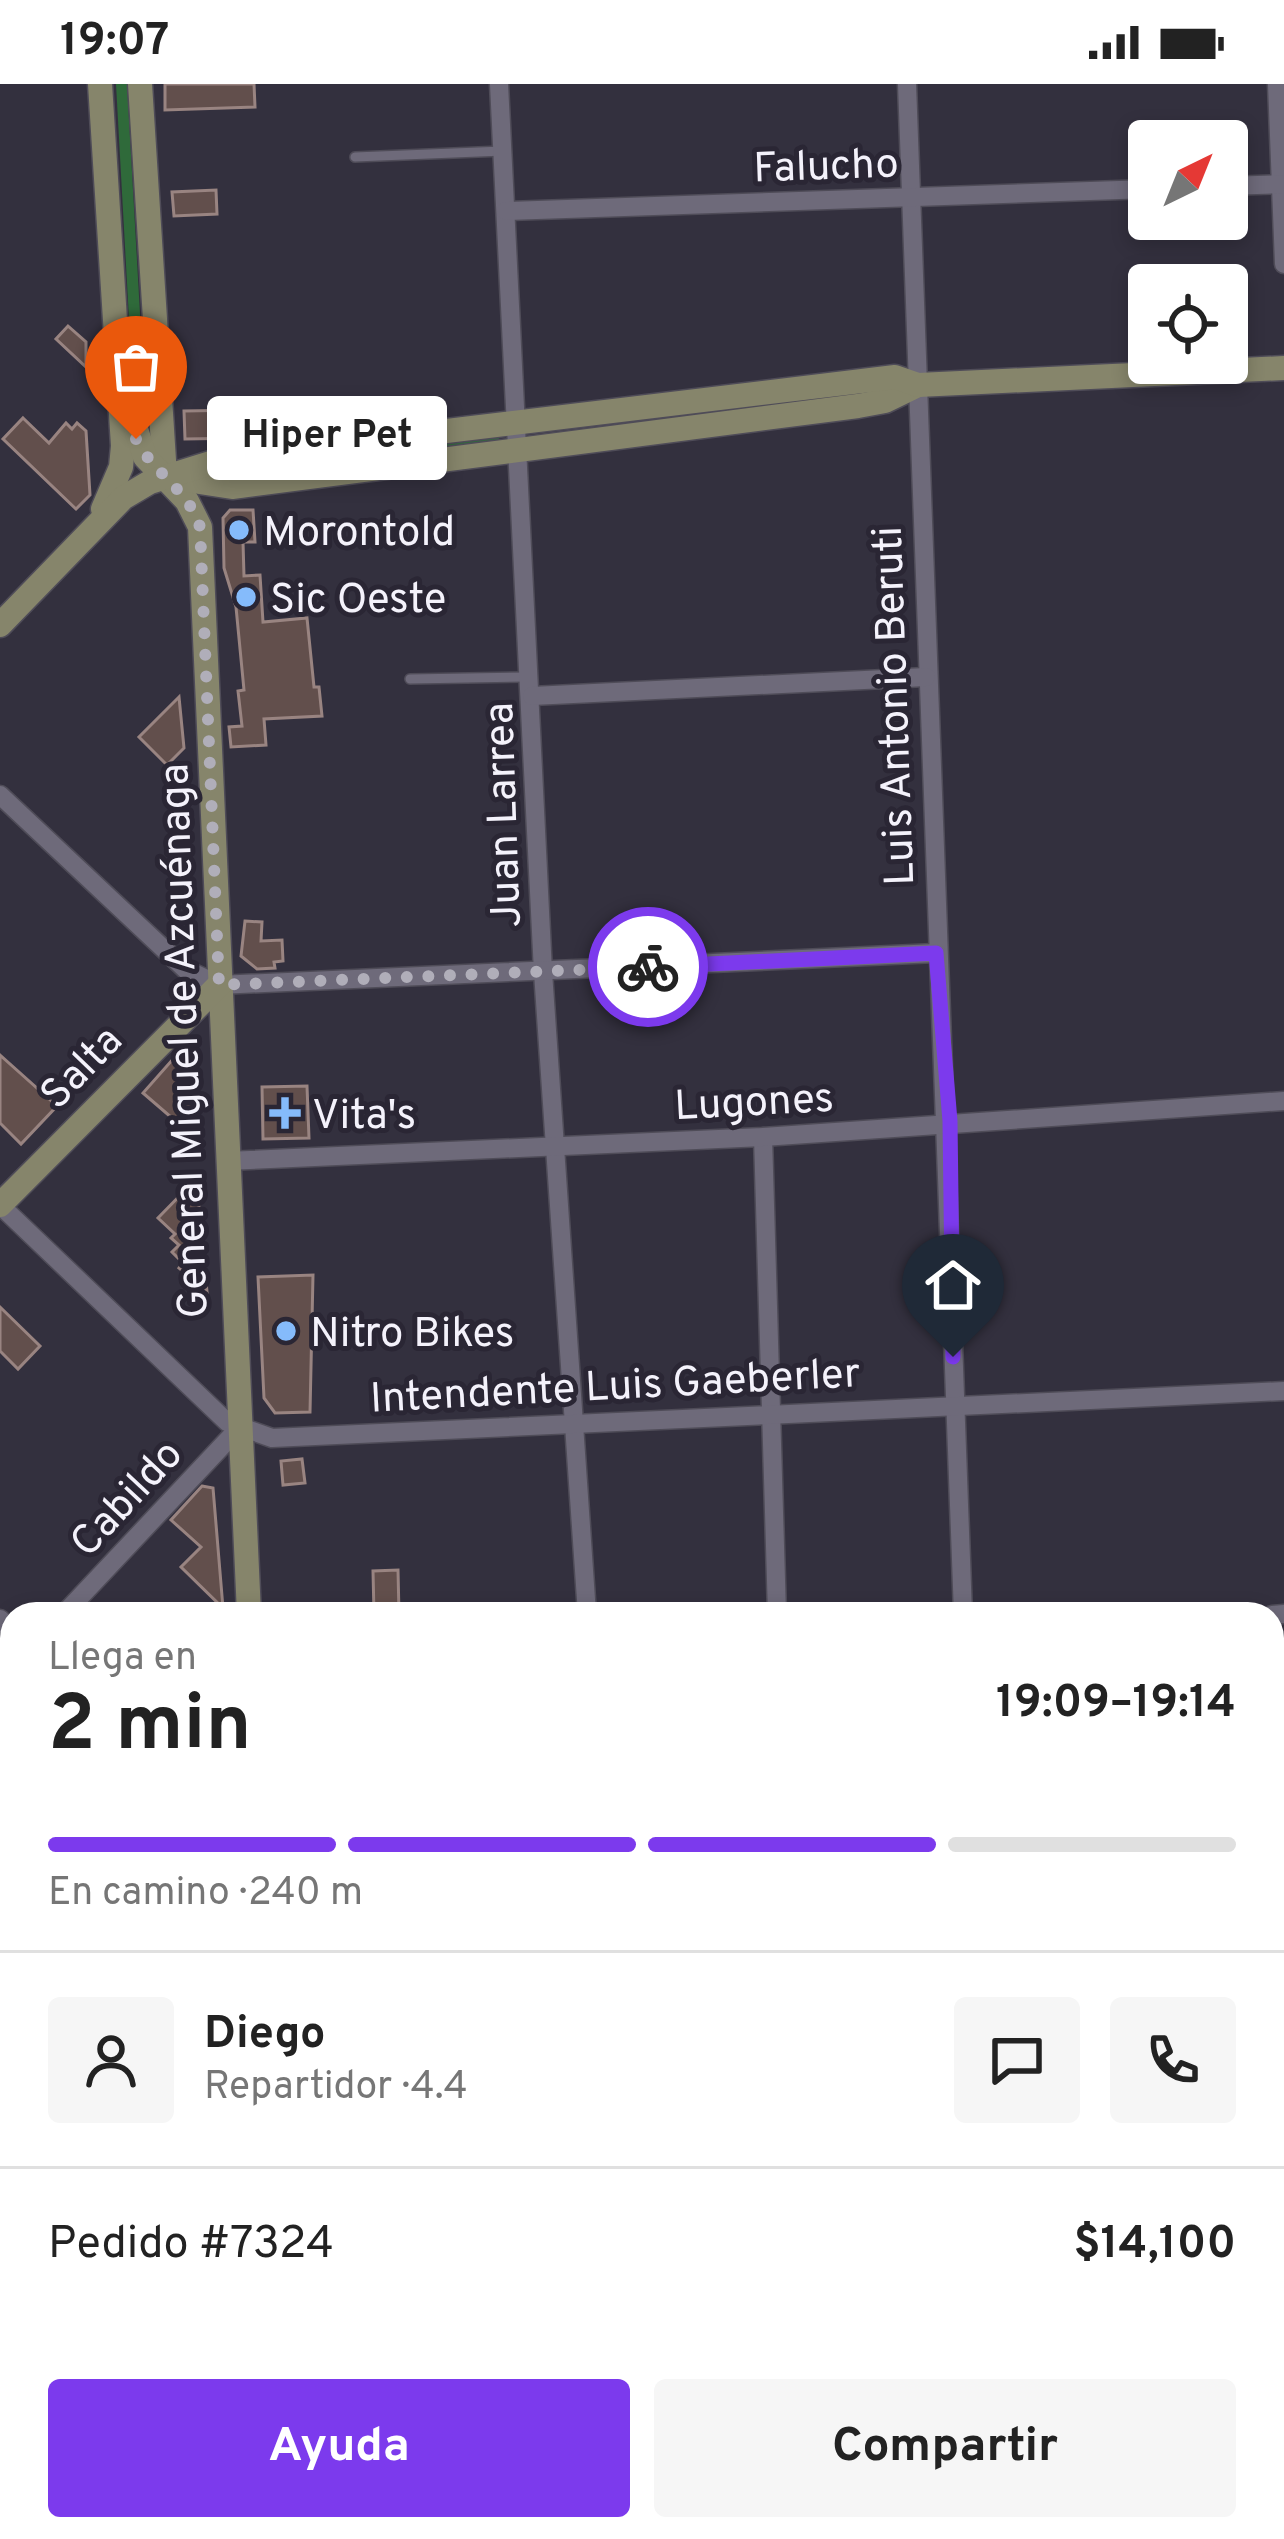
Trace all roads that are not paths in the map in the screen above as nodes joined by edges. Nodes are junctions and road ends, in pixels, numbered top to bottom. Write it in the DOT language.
graph roads {
  1 [pos="100,84"];
  2 [pos="140,84"];
  3 [pos="499,84"];
  4 [pos="907,84"];
  5 [pos="1277,84"];
  6 [pos="503,151"];
  7 [pos="356,157"];
  8 [pos="1282,184"];
  9 [pos="1248,185"];
  10 [pos="1128,190"];
  11 [pos="912,197"];
  12 [pos="506,211"];
  13 [pos="1284,265"];
  14 [pos="1284,368"];
  15 [pos="118,374"];
  16 [pos="918,385"];
  17 [pos="519,425"];
  18 [pos="520,453"];
  19 [pos="165,476"];
  20 [pos="97,522"];
  21 [pos="0,625"];
  22 [pos="926,677"];
  23 [pos="410,679"];
  24 [pos="532,687"];
  25 [pos="0,795"];
  26 [pos="936,953"];
  27 [pos="543,971"];
  28 [pos="219,985"];
  29 [pos="1284,1101"];
  30 [pos="950,1121"];
  31 [pos="763,1137"];
  32 [pos="554,1144"];
  33 [pos="226,1161"];
  34 [pos="0,1205"];
  35 [pos="1284,1390"];
  36 [pos="954,1404"];
  37 [pos="771,1412"];
  38 [pos="574,1421"];
  39 [pos="238,1429"];
  40 [pos="75,1602"];
  41 [pos="248,1602"];
  42 [pos="585,1602"];
  43 [pos="777,1602"];
  44 [pos="963,1602"];
  1 -- 15 [label="main road"];
  2 -- 19 [label="main road"];
  3 -- 6 [label="street, Juan Larrea"];
  4 -- 11 [label="street, Luis Antonio Beruti"];
  5 -- 8 [label="street"];
  6 -- 7 [label="lane"];
  6 -- 12 [label="street, Juan Larrea"];
  8 -- 9 [label="street"];
  8 -- 13 [label="street"];
  10 -- 11 [label="street, Falucho"];
  11 -- 12 [label="street, Falucho"];
  11 -- 16 [label="street, Luis Antonio Beruti"];
  12 -- 17 [label="street, Juan Larrea"];
  14 -- 16 [label="main road"];
  15 -- 19 [label="main road, General Miguel de Azcuénaga"];
  15 -- 20 [label="main road"];
  16 -- 17 [label="main road"];
  16 -- 18 [label="main road"];
  16 -- 22 [label="street, Luis Antonio Beruti"];
  17 -- 18 [label="street, Juan Larrea"];
  17 -- 19 [label="main road"];
  18 -- 19 [label="main road"];
  18 -- 24 [label="street, Juan Larrea"];
  19 -- 20 [label="main road"];
  19 -- 28 [label="main road, General Miguel de Azcuénaga"];
  20 -- 21 [label="main road"];
  22 -- 24 [label="street"];
  22 -- 26 [label="street, Luis Antonio Beruti"];
  23 -- 24 [label="lane"];
  24 -- 27 [label="street, Juan Larrea"];
  25 -- 28 [label="street"];
  26 -- 27 [label="street"];
  26 -- 30 [label="street, Luis Antonio Beruti"];
  27 -- 28 [label="street"];
  27 -- 32 [label="street, Juan Larrea"];
  28 -- 33 [label="main road, General Miguel de Azcuénaga"];
  28 -- 34 [label="main road, Salta"];
  29 -- 30 [label="street, Lugones"];
  30 -- 31 [label="street, Lugones"];
  30 -- 36 [label="street, Luis Antonio Beruti"];
  31 -- 32 [label="street, Lugones"];
  31 -- 37 [label="street"];
  32 -- 33 [label="street, Lugones"];
  32 -- 38 [label="street, Juan Larrea"];
  33 -- 39 [label="main road, General Miguel de Azcuénaga"];
  34 -- 39 [label="street"];
  35 -- 36 [label="street, Intendente Luis Gaeberler"];
  36 -- 37 [label="street, Intendente Luis Gaeberler"];
  36 -- 44 [label="street, Luis Antonio Beruti"];
  37 -- 38 [label="street, Intendente Luis Gaeberler"];
  37 -- 43 [label="street"];
  38 -- 39 [label="street, Intendente Luis Gaeberler"];
  38 -- 42 [label="street, Juan Larrea"];
  39 -- 40 [label="street, Cabildo"];
  39 -- 41 [label="main road, General Miguel de Azcuénaga"];
}
